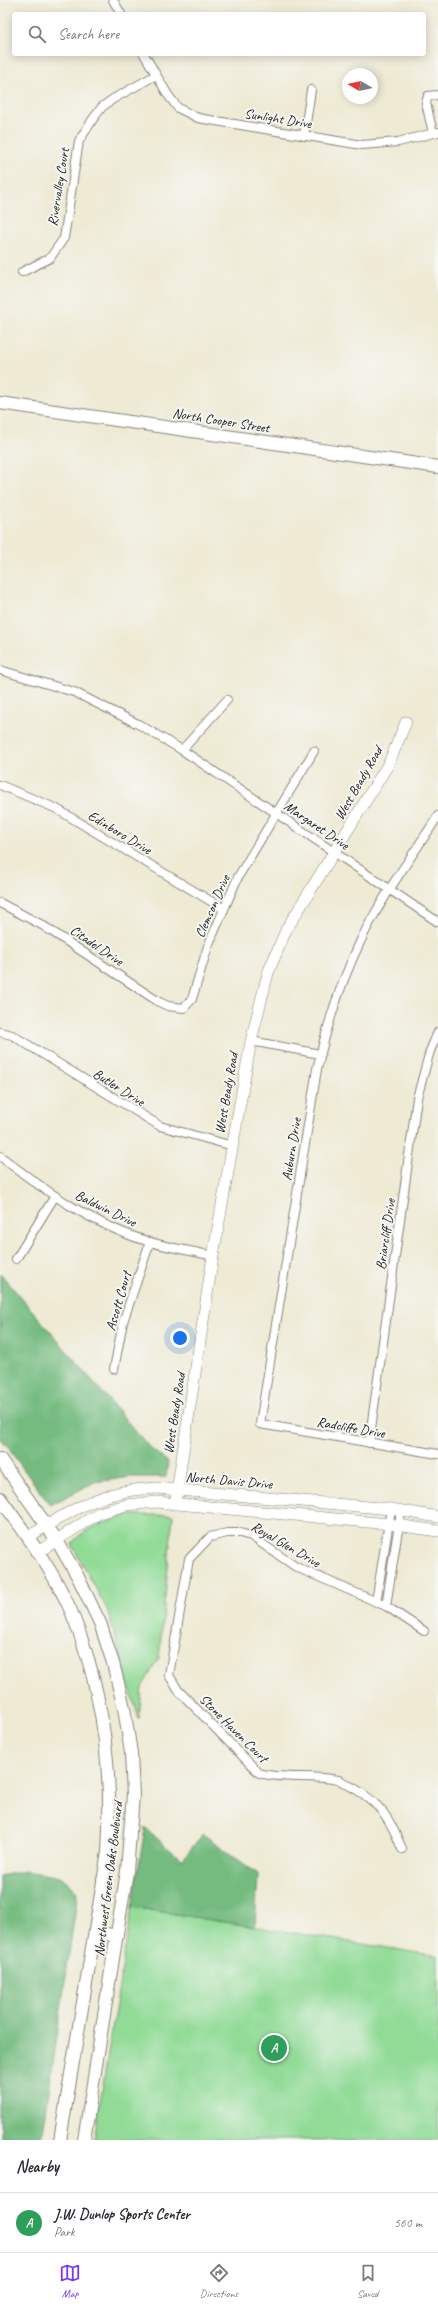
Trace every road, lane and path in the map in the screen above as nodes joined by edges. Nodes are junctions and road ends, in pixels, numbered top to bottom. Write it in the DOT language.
graph roads {
  1 [pos="113,0"];
  2 [pos="120,12"];
  3 [pos="145,56"];
  4 [pos="156,75"];
  5 [pos="311,90"];
  6 [pos="438,95"];
  7 [pos="436,133"];
  8 [pos="304,136"];
  9 [pos="22,272"];
  10 [pos="0,403"];
  11 [pos="438,467"];
  12 [pos="0,670"];
  13 [pos="227,700"];
  14 [pos="406,722"];
  15 [pos="182,750"];
  16 [pos="314,751"];
  17 [pos="0,785"];
  18 [pos="277,814"];
  19 [pos="438,816"];
  20 [pos="334,852"];
  21 [pos="391,890"];
  22 [pos="0,903"];
  23 [pos="224,909"];
  24 [pos="438,922"];
  25 [pos="179,1008"];
  26 [pos="0,1032"];
  27 [pos="438,1032"];
  28 [pos="251,1041"];
  29 [pos="320,1054"];
  30 [pos="233,1146"];
  31 [pos="0,1156"];
  32 [pos="55,1196"];
  33 [pos="150,1242"];
  34 [pos="213,1256"];
  35 [pos="16,1259"];
  36 [pos="114,1369"];
  37 [pos="260,1424"];
  38 [pos="369,1443"];
  39 [pos="438,1454"];
  40 [pos="0,1459"];
  41 [pos="177,1491"];
  42 [pos="0,1498"];
  43 [pos="175,1504"];
  44 [pos="396,1510"];
  45 [pos="438,1517"];
  46 [pos="394,1524"];
  47 [pos="47,1526"];
  48 [pos="438,1532"];
  49 [pos="28,1537"];
  50 [pos="56,1539"];
  51 [pos="38,1552"];
  52 [pos="376,1602"];
  53 [pos="386,1606"];
  54 [pos="424,1631"];
  55 [pos="169,1676"];
  56 [pos="402,1849"];
  57 [pos="95,1932"];
  58 [pos="117,1936"];
  59 [pos="60,2140"];
  60 [pos="84,2140"];
  1 -- 2 [label="street"];
  3 -- 4 [label="street, Sunlight Drive"];
  4 -- 8 [label="street, Sunlight Drive"];
  4 -- 9 [label="street, Rivervalley Court"];
  5 -- 8 [label="street"];
  6 -- 7 [label="street"];
  7 -- 8 [label="street, Sunlight Drive"];
  10 -- 11 [label="main road, North Cooper Street"];
  12 -- 15 [label="street, Margaret Drive"];
  13 -- 15 [label="street"];
  14 -- 20 [label="street, West Beady Road"];
  15 -- 18 [label="street, Margaret Drive"];
  16 -- 18 [label="street, Clemson Drive"];
  17 -- 23 [label="street, Edinboro Drive"];
  18 -- 20 [label="street, Margaret Drive"];
  18 -- 23 [label="street, Clemson Drive"];
  19 -- 21 [label="street, Auburn Drive"];
  20 -- 21 [label="street, Margaret Drive"];
  20 -- 28 [label="street, West Beady Road"];
  21 -- 24 [label="street, Margaret Drive"];
  21 -- 29 [label="street, Auburn Drive"];
  22 -- 25 [label="street, Citadel Drive"];
  23 -- 25 [label="street, Clemson Drive"];
  26 -- 30 [label="street, Butler Drive"];
  27 -- 38 [label="street, Briarcliff Drive"];
  28 -- 29 [label="street"];
  28 -- 30 [label="street, West Beady Road"];
  29 -- 37 [label="street, Auburn Drive"];
  30 -- 34 [label="street, West Beady Road"];
  31 -- 32 [label="street, Baldwin Drive"];
  32 -- 33 [label="street, Baldwin Drive"];
  32 -- 35 [label="street"];
  33 -- 34 [label="street, Baldwin Drive"];
  33 -- 36 [label="street, Ascott Court"];
  34 -- 41 [label="street, West Beady Road"];
  37 -- 38 [label="street, Radcliffe Drive"];
  38 -- 39 [label="street, Radcliffe Drive"];
  40 -- 47 [label="main road, Northwest Green Oaks Boulevard"];
  41 -- 43 [label="street, West Beady Road"];
  41 -- 44 [label="street, North Davis Drive"];
  41 -- 47 [label="street, North Davis Drive"];
  42 -- 49 [label="main road, Northwest Green Oaks Boulevard"];
  43 -- 46 [label="street, North Davis Drive"];
  43 -- 50 [label="street, North Davis Drive"];
  44 -- 45 [label="street, North Davis Drive"];
  44 -- 46 [label="street"];
  46 -- 48 [label="street, North Davis Drive"];
  46 -- 52 [label="street"];
  46 -- 53 [label="street"];
  47 -- 49 [label="street, North Davis Drive"];
  47 -- 50 [label="main road, Northwest Green Oaks Boulevard"];
  49 -- 51 [label="main road, Northwest Green Oaks Boulevard"];
  50 -- 51 [label="street, North Davis Drive"];
  50 -- 58 [label="main road, Northwest Green Oaks Boulevard"];
  51 -- 57 [label="main road, Northwest Green Oaks Boulevard"];
  52 -- 53 [label="street, Royal Glen Drive"];
  52 -- 55 [label="street, Royal Glen Drive"];
  53 -- 54 [label="street, Royal Glen Drive"];
  55 -- 56 [label="street, Stone Haven Court"];
  57 -- 58 [label="main road"];
  57 -- 59 [label="main road, Northwest Green Oaks Boulevard"];
  58 -- 60 [label="main road, Northwest Green Oaks Boulevard"];
}
